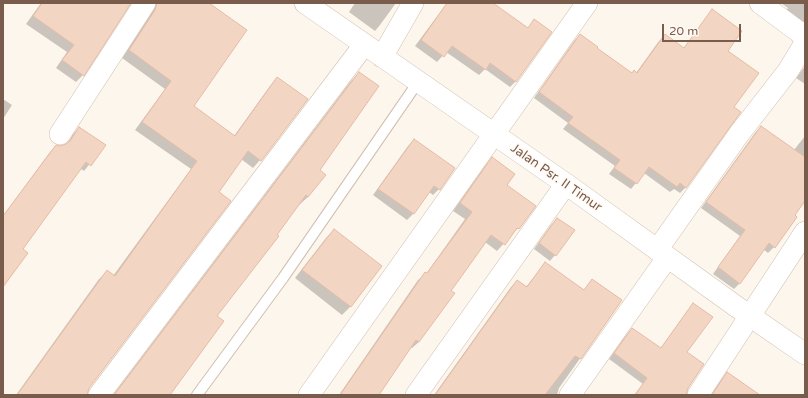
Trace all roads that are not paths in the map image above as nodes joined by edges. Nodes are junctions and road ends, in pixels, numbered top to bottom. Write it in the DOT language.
graph roads {
  1 [pos="145,3"];
  2 [pos="305,3"];
  3 [pos="413,3"];
  4 [pos="587,3"];
  5 [pos="760,3"];
  6 [pos="805,39"];
  7 [pos="805,43"];
  8 [pos="364,45"];
  9 [pos="382,57"];
  10 [pos="418,82"];
  11 [pos="60,134"];
  12 [pos="494,135"];
  13 [pos="566,184"];
  14 [pos="805,232"];
  15 [pos="662,254"];
  16 [pos="751,316"];
  17 [pos="805,354"];
  18 [pos="99,395"];
  19 [pos="198,395"];
  20 [pos="309,395"];
  21 [pos="416,395"];
  22 [pos="570,395"];
  23 [pos="698,395"];
  1 -- 11 [label="street"];
  2 -- 8 [label="street, Jalan Psr. II Timur"];
  3 -- 9 [label="street"];
  4 -- 12 [label="street"];
  5 -- 6 [label="street"];
  7 -- 15 [label="street"];
  8 -- 9 [label="street, Jalan Psr. II Timur"];
  8 -- 18 [label="street"];
  9 -- 10 [label="street, Jalan Psr. II Timur"];
  10 -- 12 [label="street, Jalan Psr. II Timur"];
  10 -- 19 [label="lane"];
  12 -- 13 [label="street, Jalan Psr. II Timur"];
  12 -- 20 [label="street"];
  13 -- 15 [label="street, Jalan Psr. II Timur"];
  13 -- 21 [label="street"];
  14 -- 16 [label="street"];
  15 -- 16 [label="street, Jalan Psr. II Timur"];
  15 -- 22 [label="street"];
  16 -- 17 [label="street, Jalan Psr. II Timur"];
  16 -- 23 [label="street"];
}
